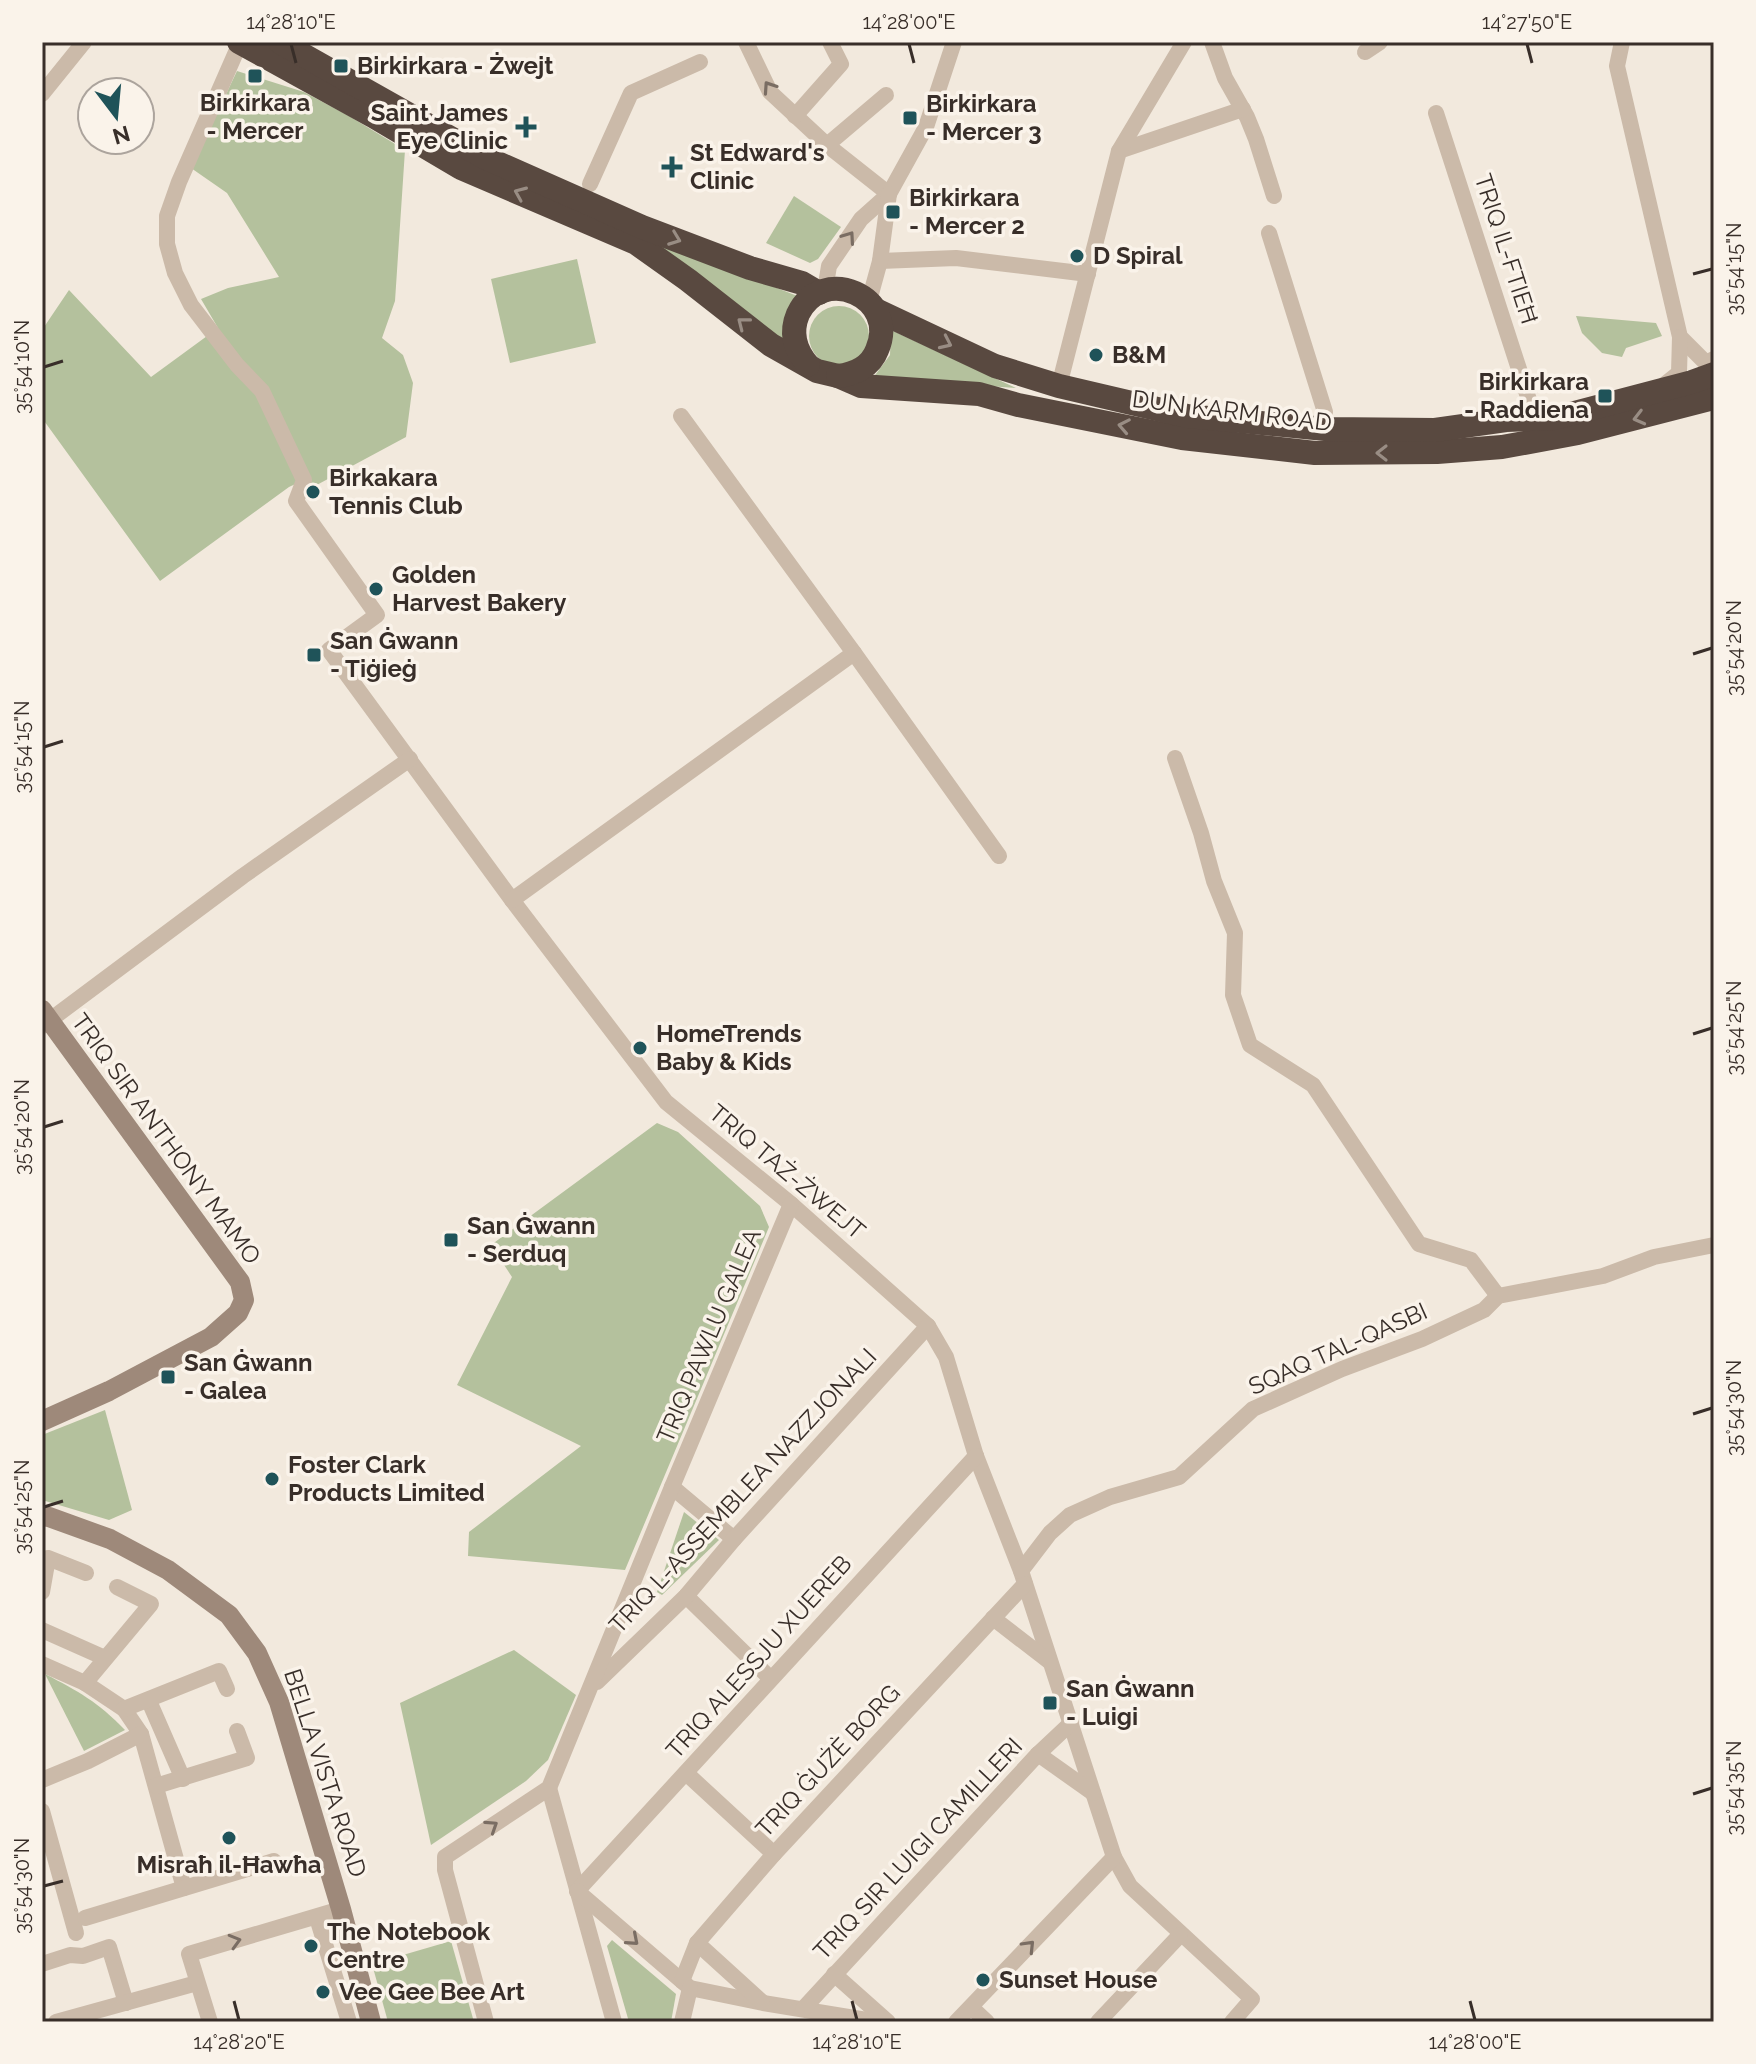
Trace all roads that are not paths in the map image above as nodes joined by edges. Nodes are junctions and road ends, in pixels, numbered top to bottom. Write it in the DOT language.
graph roads {
  1 [pos="84,42"];
  2 [pos="239,42"];
  3 [pos="280,42"];
  4 [pos="746,42"];
  5 [pos="830,42"];
  6 [pos="954,42"];
  7 [pos="1184,42"];
  8 [pos="1212,42"];
  9 [pos="1380,42"];
  10 [pos="1622,42"];
  11 [pos="301,50"];
  12 [pos="1365,52"];
  13 [pos="700,62"];
  14 [pos="42,93"];
  15 [pos="886,95"];
  16 [pos="1243,109"];
  17 [pos="1436,113"];
  18 [pos="795,116"];
  19 [pos="827,145"];
  20 [pos="1119,151"];
  21 [pos="590,184"];
  22 [pos="889,194"];
  23 [pos="1274,196"];
  24 [pos="1269,233"];
  25 [pos="880,261"];
  26 [pos="1088,274"];
  27 [pos="822,292"];
  28 [pos="872,306"];
  29 [pos="1680,337"];
  30 [pos="1714,359"];
  31 [pos="808,365"];
  32 [pos="1714,374"];
  33 [pos="838,376"];
  34 [pos="1059,386"];
  35 [pos="1657,392"];
  36 [pos="1714,398"];
  37 [pos="1529,400"];
  38 [pos="1325,412"];
  39 [pos="681,416"];
  40 [pos="854,653"];
  41 [pos="1175,758"];
  42 [pos="410,759"];
  43 [pos="999,856"];
  44 [pos="512,900"];
  45 [pos="45,1019"];
  46 [pos="791,1204"];
  47 [pos="1714,1245"];
  48 [pos="1498,1296"];
  49 [pos="928,1326"];
  50 [pos="42,1421"];
  51 [pos="976,1456"];
  52 [pos="672,1487"];
  53 [pos="42,1516"];
  54 [pos="734,1539"];
  55 [pos="86,1573"];
  56 [pos="1023,1578"];
  57 [pos="117,1587"];
  58 [pos="42,1592"];
  59 [pos="686,1596"];
  60 [pos="993,1618"];
  61 [pos="42,1630"];
  62 [pos="105,1658"];
  63 [pos="1050,1662"];
  64 [pos="42,1664"];
  65 [pos="771,1679"];
  66 [pos="85,1683"];
  67 [pos="592,1686"];
  68 [pos="227,1689"];
  69 [pos="149,1701"];
  70 [pos="124,1709"];
  71 [pos="1071,1723"];
  72 [pos="237,1731"];
  73 [pos="141,1734"];
  74 [pos="1038,1754"];
  75 [pos="686,1773"];
  76 [pos="183,1779"];
  77 [pos="42,1780"];
  78 [pos="156,1786"];
  79 [pos="549,1788"];
  80 [pos="1093,1793"];
  81 [pos="42,1811"];
  82 [pos="774,1854"];
  83 [pos="1114,1857"];
  84 [pos="274,1861"];
  85 [pos="184,1888"];
  86 [pos="577,1891"];
  87 [pos="341,1909"];
  88 [pos="85,1918"];
  89 [pos="317,1918"];
  90 [pos="76,1933"];
  91 [pos="1180,1935"];
  92 [pos="697,1943"];
  93 [pos="42,1964"];
  94 [pos="834,1974"];
  95 [pos="197,1983"];
  96 [pos="686,1984"];
  97 [pos="126,2003"];
  98 [pos="763,2003"];
  99 [pos="971,2007"];
  100 [pos="792,2013"];
  101 [pos="56,2022"];
  102 [pos="210,2022"];
  103 [pos="349,2022"];
  104 [pos="371,2022"];
  105 [pos="486,2022"];
  106 [pos="614,2022"];
  107 [pos="682,2022"];
  108 [pos="879,2022"];
  109 [pos="888,2022"];
  110 [pos="956,2022"];
  111 [pos="987,2022"];
  112 [pos="1098,2022"];
  113 [pos="1232,2022"];
  1 -- 14 [label="street"];
  31 -- 2 [label="highway, DUN KARM ROAD, one-way"];
  2 -- 42 [label="street, TRIQ TAŻ-ŻWEJT"];
  3 -- 11 [label="highway, DUN KARM ROAD"];
  18 -- 4 [label="street, one-way"];
  5 -- 18 [label="street"];
  6 -- 22 [label="street"];
  7 -- 20 [label="street"];
  8 -- 16 [label="street"];
  9 -- 12 [label="street"];
  10 -- 29 [label="street"];
  11 -- 27 [label="highway, DUN KARM ROAD, one-way"];
  13 -- 21 [label="street"];
  15 -- 19 [label="street"];
  16 -- 20 [label="street"];
  16 -- 23 [label="street"];
  17 -- 37 [label="street, TRIQ IL-FTIEĦ"];
  18 -- 19 [label="street"];
  19 -- 22 [label="street"];
  20 -- 26 [label="street"];
  22 -- 25 [label="street"];
  27 -- 22 [label="street, one-way"];
  24 -- 38 [label="street"];
  25 -- 26 [label="street"];
  25 -- 28 [label="street"];
  26 -- 34 [label="street"];
  27 -- 28 [label="highway, DUN KARM ROAD"];
  27 -- 31 [label="highway"];
  28 -- 33 [label="highway"];
  28 -- 34 [label="highway, DUN KARM ROAD, one-way"];
  29 -- 30 [label="street"];
  29 -- 35 [label="street"];
  31 -- 33 [label="highway, DUN KARM ROAD"];
  32 -- 35 [label="highway, DUN KARM ROAD"];
  36 -- 33 [label="highway, DUN KARM ROAD, one-way"];
  34 -- 35 [label="highway, DUN KARM ROAD"];
  39 -- 40 [label="street"];
  40 -- 43 [label="street"];
  40 -- 44 [label="street"];
  41 -- 48 [label="street"];
  42 -- 44 [label="street, TRIQ TAŻ-ŻWEJT"];
  42 -- 45 [label="street"];
  44 -- 46 [label="street, TRIQ TAŻ-ŻWEJT"];
  45 -- 50 [label="main road, TRIQ SIR ANTHONY MAMO"];
  46 -- 49 [label="street, TRIQ TAŻ-ŻWEJT"];
  46 -- 52 [label="street, TRIQ PAWLU GALEA"];
  47 -- 48 [label="street, SQAQ TAL-QASBI"];
  48 -- 56 [label="street, SQAQ TAL-QASBI"];
  49 -- 51 [label="street, TRIQ TAŻ-ŻWEJT"];
  49 -- 54 [label="street, TRIQ L-ASSEMBLEA NAZZJONALI"];
  51 -- 56 [label="street, TRIQ TAŻ-ŻWEJT"];
  51 -- 65 [label="street, TRIQ ALESSJU XUEREB"];
  52 -- 54 [label="street"];
  52 -- 67 [label="street, TRIQ PAWLU GALEA"];
  53 -- 87 [label="main road, BELLA VISTA ROAD"];
  54 -- 59 [label="street, TRIQ L-ASSEMBLEA NAZZJONALI"];
  55 -- 58 [label="street"];
  56 -- 60 [label="street, TRIQ ĠUŻÈ BORG"];
  56 -- 63 [label="street, TRIQ TAŻ-ŻWEJT"];
  57 -- 62 [label="street"];
  59 -- 65 [label="street"];
  59 -- 67 [label="street, TRIQ L-ASSEMBLEA NAZZJONALI"];
  60 -- 63 [label="street"];
  60 -- 82 [label="street, TRIQ ĠUŻÈ BORG"];
  61 -- 62 [label="street"];
  62 -- 66 [label="street"];
  63 -- 71 [label="street, TRIQ TAŻ-ŻWEJT"];
  64 -- 66 [label="street"];
  65 -- 75 [label="street, TRIQ ALESSJU XUEREB"];
  66 -- 70 [label="street"];
  67 -- 79 [label="street, TRIQ PAWLU GALEA"];
  68 -- 69 [label="street"];
  69 -- 70 [label="street"];
  69 -- 76 [label="street"];
  70 -- 73 [label="street"];
  71 -- 74 [label="street, TRIQ SIR LUIGI CAMILLERI"];
  71 -- 80 [label="street, TRIQ TAŻ-ŻWEJT"];
  72 -- 76 [label="street"];
  73 -- 77 [label="street"];
  73 -- 78 [label="street"];
  74 -- 80 [label="street"];
  74 -- 94 [label="street, TRIQ SIR LUIGI CAMILLERI"];
  75 -- 82 [label="street"];
  75 -- 86 [label="street, TRIQ ALESSJU XUEREB"];
  76 -- 78 [label="street"];
  78 -- 85 [label="street"];
  79 -- 86 [label="street"];
  105 -- 79 [label="street, one-way"];
  80 -- 83 [label="street, TRIQ TAŻ-ŻWEJT"];
  81 -- 90 [label="street"];
  82 -- 92 [label="street, TRIQ ĠUŻÈ BORG"];
  83 -- 91 [label="street, TRIQ TAŻ-ŻWEJT"];
  99 -- 83 [label="street, one-way"];
  84 -- 85 [label="street"];
  85 -- 88 [label="street"];
  86 -- 96 [label="street, one-way"];
  86 -- 106 [label="street"];
  87 -- 89 [label="street"];
  87 -- 104 [label="main road, BELLA VISTA ROAD"];
  95 -- 89 [label="street, one-way"];
  89 -- 103 [label="street"];
  91 -- 112 [label="street"];
  91 -- 113 [label="street, TRIQ TAŻ-ŻWEJT"];
  92 -- 96 [label="street, TRIQ ĠUŻÈ BORG"];
  92 -- 98 [label="street"];
  93 -- 97 [label="street"];
  94 -- 100 [label="street, TRIQ SIR LUIGI CAMILLERI"];
  94 -- 109 [label="street"];
  95 -- 97 [label="street"];
  95 -- 102 [label="street"];
  96 -- 98 [label="street"];
  96 -- 107 [label="street, TRIQ ĠUŻÈ BORG"];
  97 -- 101 [label="street"];
  98 -- 100 [label="street"];
  99 -- 110 [label="street"];
  99 -- 111 [label="street"];
  100 -- 108 [label="street"];
}
